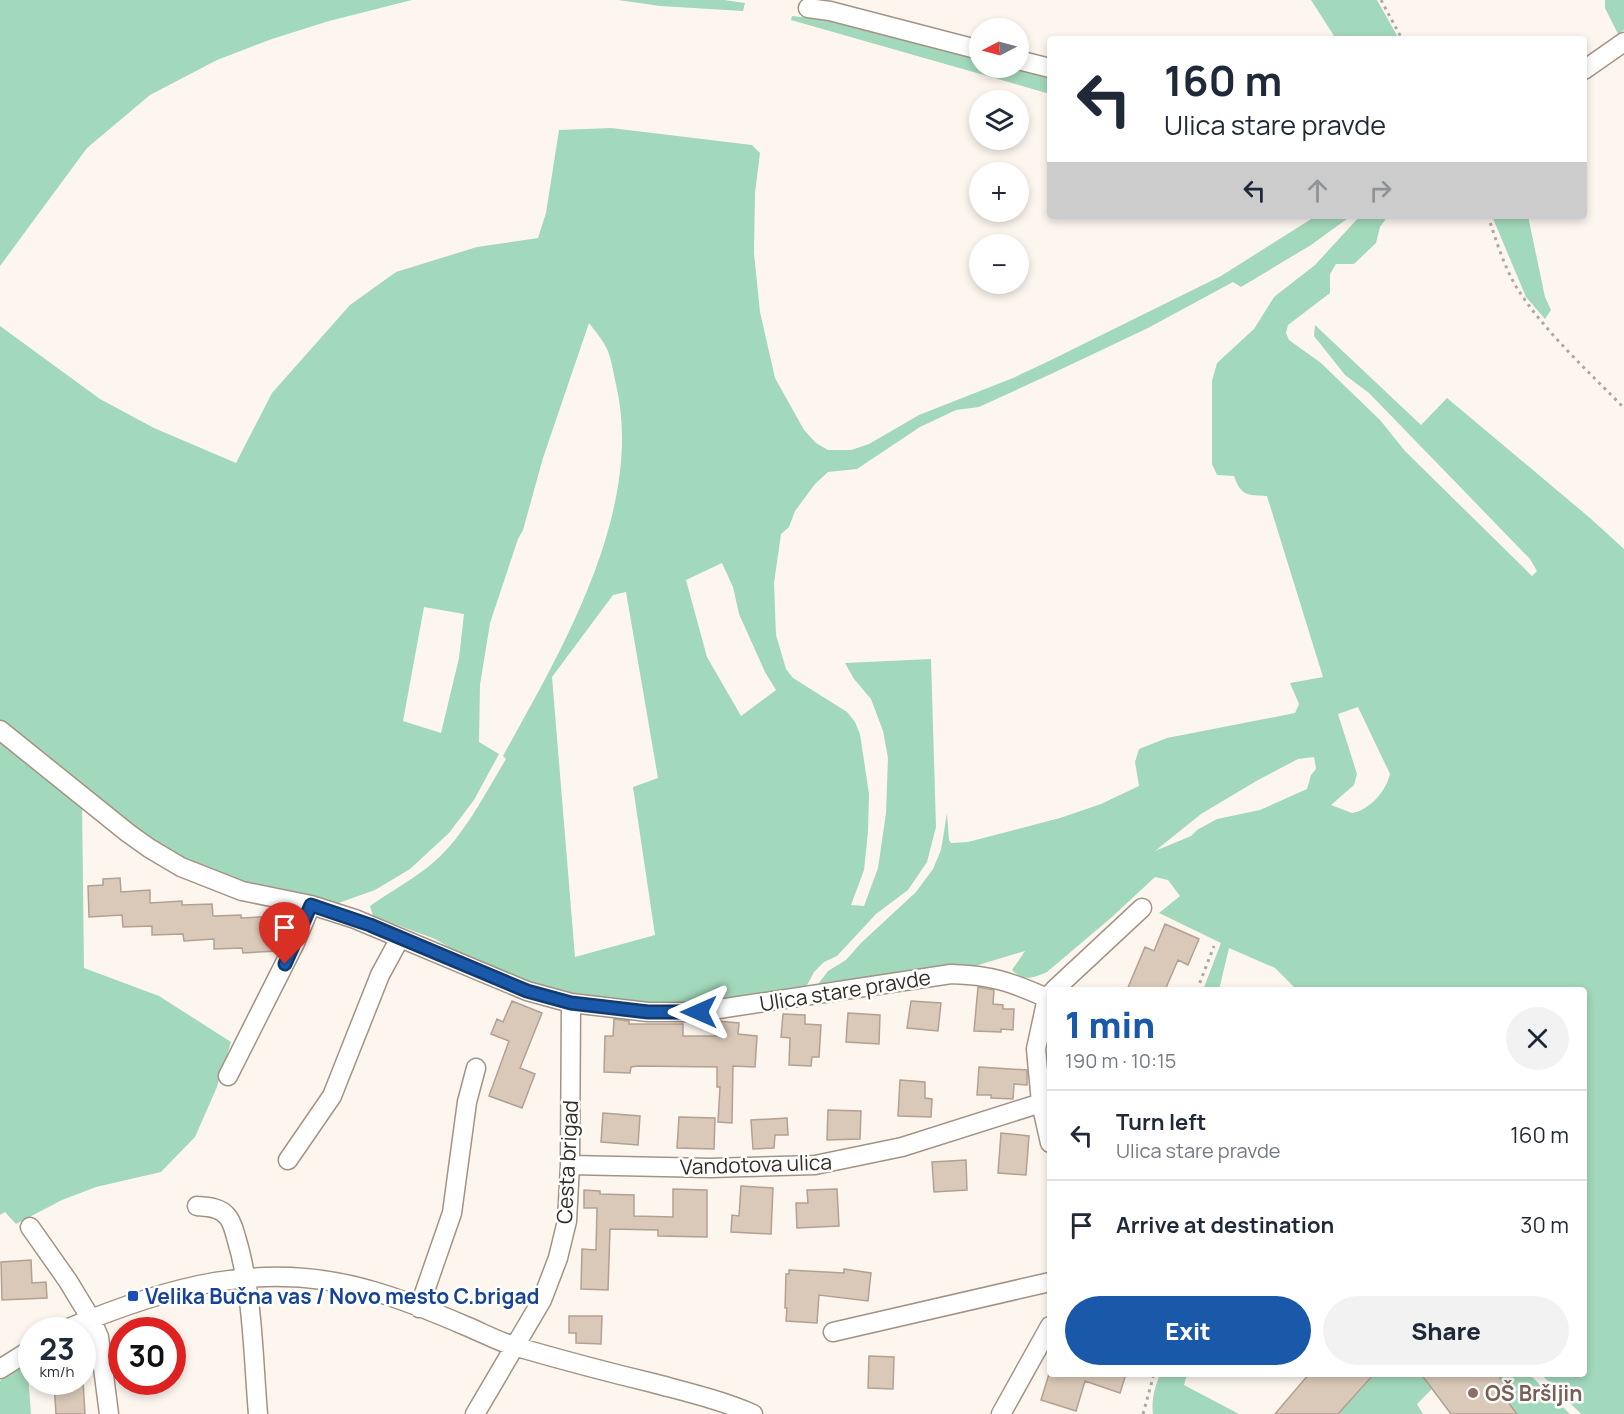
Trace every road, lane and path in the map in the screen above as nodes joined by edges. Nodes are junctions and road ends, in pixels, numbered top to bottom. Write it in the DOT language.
graph roads {
  1 [pos="1381,0"];
  2 [pos="829,6"];
  3 [pos="808,8"];
  4 [pos="1400,36"];
  5 [pos="1624,42"];
  6 [pos="969,47"];
  7 [pos="1029,63"];
  8 [pos="1047,67"];
  9 [pos="1587,68"];
  10 [pos="1489,219"];
  11 [pos="1624,408"];
  12 [pos="0,730"];
  13 [pos="311,905"];
  14 [pos="1142,908"];
  15 [pos="400,938"];
  16 [pos="1214,946"];
  17 [pos="1057,987"];
  18 [pos="1198,987"];
  19 [pos="1047,993"];
  20 [pos="571,1003"];
  21 [pos="1047,1006"];
  22 [pos="476,1068"];
  23 [pos="228,1076"];
  24 [pos="1041,1103"];
  25 [pos="1047,1130"];
  26 [pos="288,1160"];
  27 [pos="570,1165"];
  28 [pos="197,1206"];
  29 [pos="30,1227"];
  30 [pos="246,1278"];
  31 [pos="1047,1283"];
  32 [pos="419,1308"];
  33 [pos="90,1317"];
  34 [pos="96,1317"];
  35 [pos="96,1330"];
  36 [pos="1047,1331"];
  37 [pos="833,1332"];
  38 [pos="514,1346"];
  39 [pos="18,1358"];
  40 [pos="0,1369"];
  41 [pos="1153,1377"];
  42 [pos="109,1414"];
  43 [pos="258,1414"];
  44 [pos="475,1414"];
  45 [pos="753,1414"];
  46 [pos="1001,1414"];
  47 [pos="1143,1414"];
  1 -- 4 [label="path"];
  2 -- 3 [label="street"];
  2 -- 6 [label="street"];
  5 -- 9 [label="street"];
  7 -- 8 [label="street"];
  10 -- 11 [label="path"];
  12 -- 13 [label="street, Ulica stare pravde"];
  13 -- 15 [label="street, Ulica stare pravde"];
  13 -- 23 [label="street"];
  14 -- 17 [label="street"];
  15 -- 20 [label="street, Ulica stare pravde"];
  15 -- 26 [label="street"];
  16 -- 18 [label="path"];
  19 -- 20 [label="street, Ulica stare pravde"];
  20 -- 27 [label="street, Cesta brigad"];
  21 -- 24 [label="street"];
  22 -- 32 [label="street"];
  24 -- 25 [label="street"];
  24 -- 27 [label="street, Vandotova ulica"];
  27 -- 38 [label="street, Cesta brigad"];
  28 -- 30 [label="street"];
  29 -- 33 [label="street"];
  30 -- 32 [label="street"];
  30 -- 34 [label="street"];
  30 -- 43 [label="street"];
  31 -- 37 [label="street"];
  32 -- 38 [label="street"];
  35 -- 42 [label="street"];
  36 -- 46 [label="street"];
  38 -- 44 [label="street, Cesta brigad"];
  38 -- 45 [label="street"];
  39 -- 40 [label="street"];
  41 -- 47 [label="path"];
}
